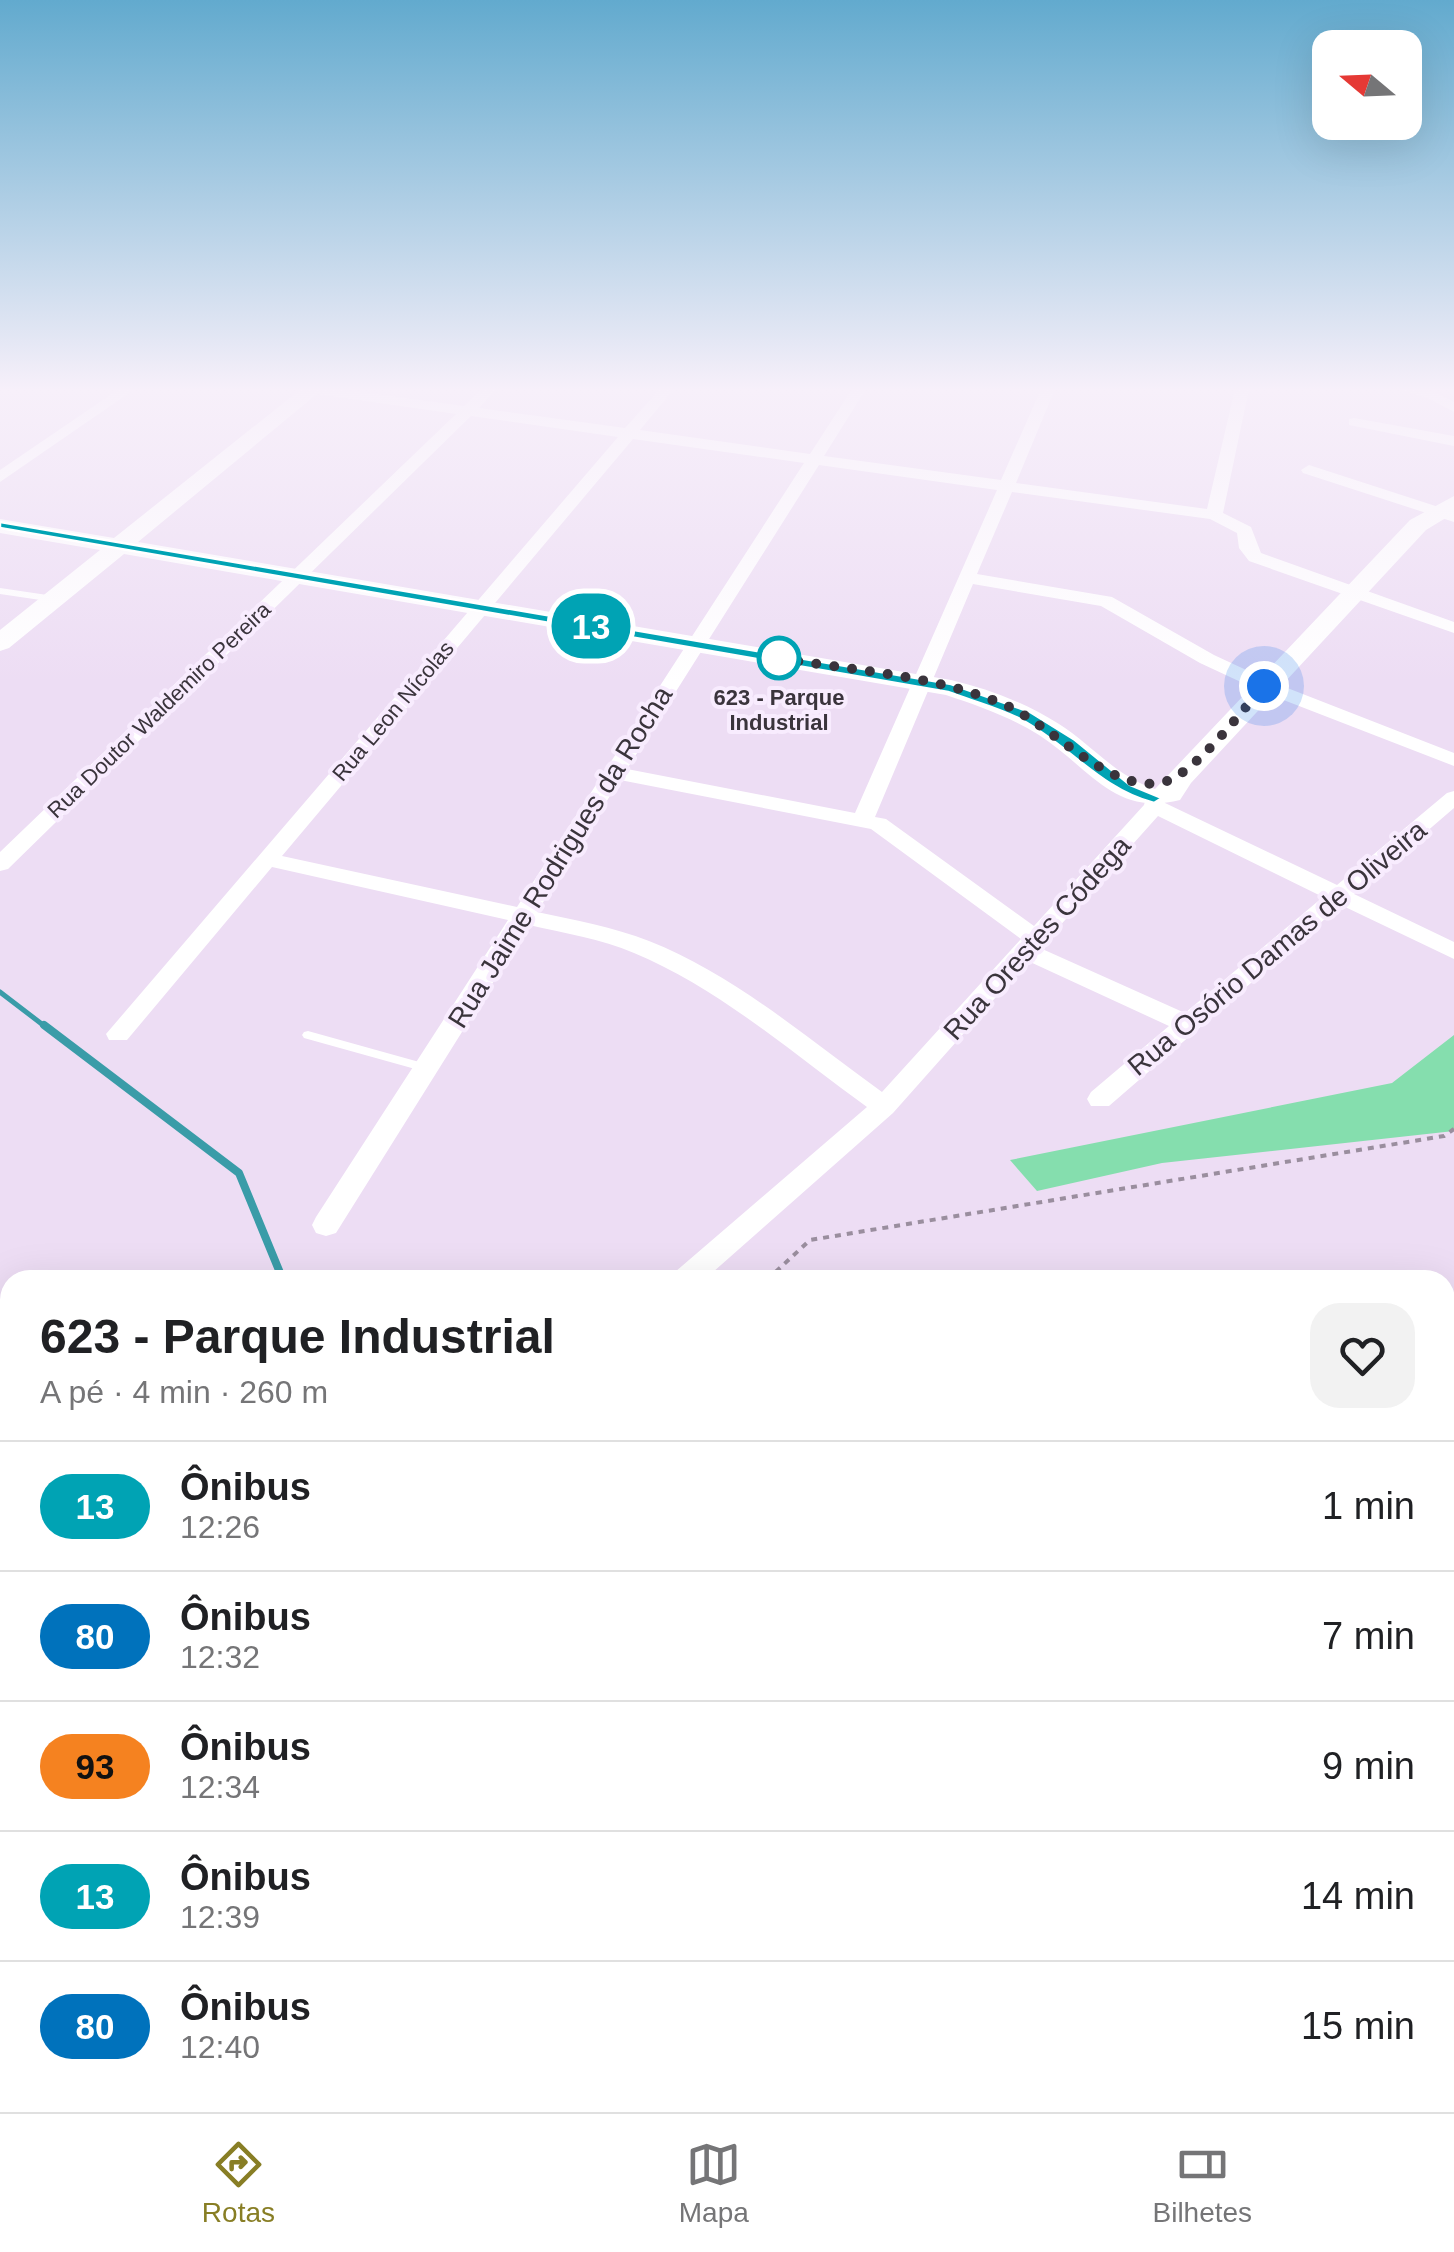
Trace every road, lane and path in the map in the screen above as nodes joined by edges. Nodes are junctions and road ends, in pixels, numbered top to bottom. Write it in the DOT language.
graph roads {
  1 [pos="191,488"];
  2 [pos="389,488"];
  3 [pos="583,488"];
  4 [pos="796,488"];
  5 [pos="1005,488"];
  6 [pos="1017,488"];
  7 [pos="1220,488"];
  8 [pos="1370,488"];
  9 [pos="1448,510"];
  10 [pos="1214,516"];
  11 [pos="0,526"];
  12 [pos="119,546"];
  13 [pos="297,576"];
  14 [pos="967,578"];
  15 [pos="0,590"];
  16 [pos="1354,591"];
  17 [pos="54,599"];
  18 [pos="481,608"];
  19 [pos="1454,628"];
  20 [pos="0,643"];
  21 [pos="696,644"];
  22 [pos="922,682"];
  23 [pos="1264,686"];
  24 [pos="1454,760"];
  25 [pos="614,773"];
  26 [pos="1109,774"];
  27 [pos="1178,778"];
  28 [pos="1454,797"];
  29 [pos="1155,802"];
  30 [pos="863,819"];
  31 [pos="267,859"];
  32 [pos="0,864"];
  33 [pos="1338,896"];
  34 [pos="523,916"];
  35 [pos="1033,946"];
  36 [pos="1454,951"];
  37 [pos="1188,1025"];
  38 [pos="118,1034"];
  39 [pos="308,1035"];
  40 [pos="426,1068"];
  41 [pos="1100,1099"];
  42 [pos="884,1106"];
  43 [pos="1454,1129"];
  44 [pos="326,1225"];
  45 [pos="696,1270"];
  46 [pos="778,1270"];
  1 -- 12 [label="main road"];
  2 -- 13 [label="street, Rua Doutor Waldemiro Pereira"];
  3 -- 18 [label="street, Rua Leon Nícolas"];
  4 -- 21 [label="street, Rua Jaime Rodrigues da Rocha"];
  5 -- 14 [label="street"];
  6 -- 10 [label="street"];
  7 -- 10 [label="street"];
  8 -- 9 [label="street"];
  9 -- 16 [label="main road, Rua Orestes Códega"];
  10 -- 16 [label="street"];
  11 -- 12 [label="main road"];
  12 -- 13 [label="main road"];
  12 -- 17 [label="main road"];
  13 -- 18 [label="main road"];
  13 -- 32 [label="street, Rua Doutor Waldemiro Pereira"];
  14 -- 22 [label="street"];
  14 -- 23 [label="street"];
  15 -- 17 [label="lane"];
  16 -- 19 [label="street"];
  16 -- 23 [label="main road, Rua Orestes Códega"];
  17 -- 20 [label="main road"];
  18 -- 21 [label="main road"];
  18 -- 31 [label="street, Rua Leon Nícolas"];
  21 -- 22 [label="main road"];
  21 -- 25 [label="street, Rua Jaime Rodrigues da Rocha"];
  22 -- 26 [label="main road"];
  22 -- 30 [label="street"];
  23 -- 24 [label="street"];
  23 -- 27 [label="main road, Rua Orestes Códega"];
  25 -- 30 [label="street"];
  25 -- 34 [label="street, Rua Jaime Rodrigues da Rocha"];
  26 -- 27 [label="main road"];
  26 -- 29 [label="main road"];
  27 -- 29 [label="main road, Rua Orestes Códega"];
  28 -- 33 [label="street, Rua Osório Damas de Oliveira"];
  29 -- 33 [label="street"];
  29 -- 35 [label="street, Rua Orestes Códega"];
  30 -- 35 [label="street"];
  31 -- 34 [label="street"];
  31 -- 38 [label="street, Rua Leon Nícolas"];
  33 -- 36 [label="street"];
  33 -- 37 [label="street, Rua Osório Damas de Oliveira"];
  34 -- 40 [label="street, Rua Jaime Rodrigues da Rocha"];
  34 -- 42 [label="street"];
  35 -- 37 [label="street"];
  35 -- 42 [label="street, Rua Orestes Códega"];
  37 -- 41 [label="street, Rua Osório Damas de Oliveira"];
  39 -- 40 [label="lane"];
  40 -- 44 [label="street, Rua Jaime Rodrigues da Rocha"];
  42 -- 45 [label="street, Rua Orestes Códega"];
  43 -- 46 [label="path"];
}
